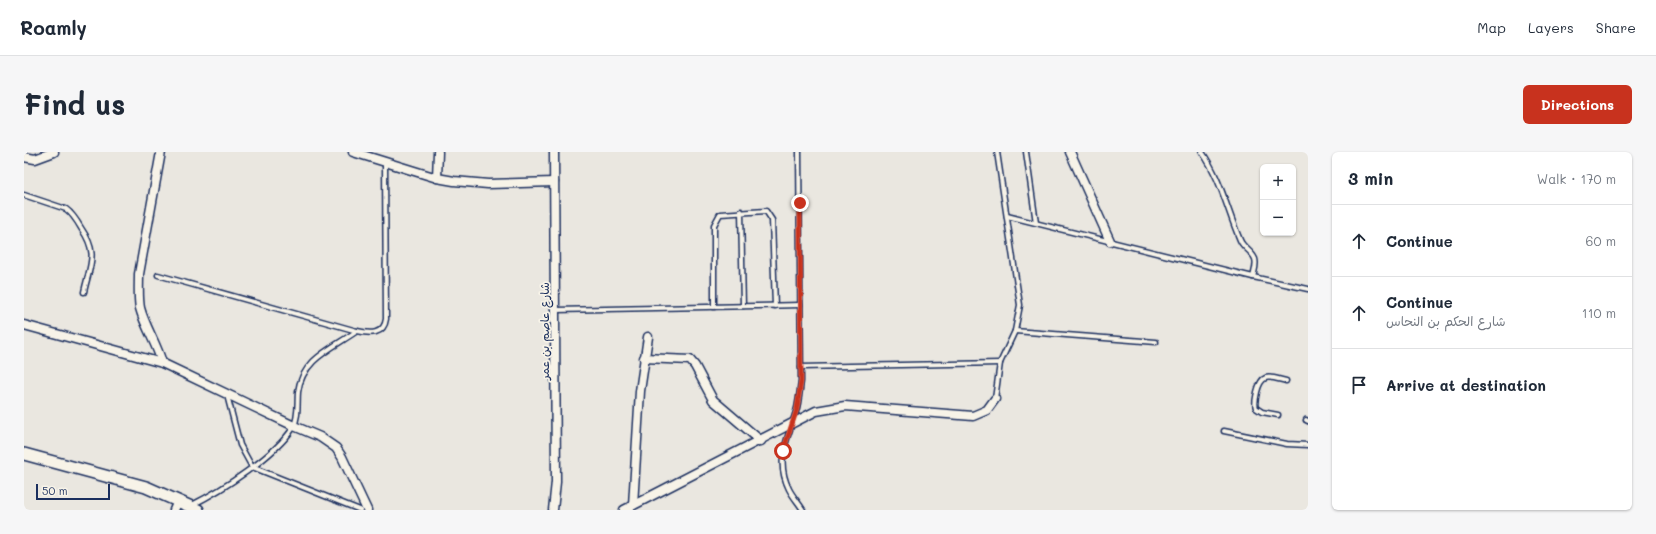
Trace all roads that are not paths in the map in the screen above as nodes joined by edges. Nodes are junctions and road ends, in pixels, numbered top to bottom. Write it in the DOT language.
graph roads {
  1 [pos="54,152"];
  2 [pos="161,152"];
  3 [pos="352,152"];
  4 [pos="438,152"];
  5 [pos="554,152"];
  6 [pos="799,152"];
  7 [pos="997,152"];
  8 [pos="1026,152"];
  9 [pos="1070,152"];
  10 [pos="1202,152"];
  11 [pos="24,158"];
  12 [pos="385,162"];
  13 [pos="437,178"];
  14 [pos="554,182"];
  15 [pos="24,195"];
  16 [pos="741,212"];
  17 [pos="1007,216"];
  18 [pos="1036,223"];
  19 [pos="1110,242"];
  20 [pos="158,275"];
  21 [pos="1253,277"];
  22 [pos="1308,289"];
  23 [pos="84,292"];
  24 [pos="800,305"];
  25 [pos="743,306"];
  26 [pos="775,306"];
  27 [pos="714,307"];
  28 [pos="556,310"];
  29 [pos="24,325"];
  30 [pos="357,331"];
  31 [pos="1015,331"];
  32 [pos="648,337"];
  33 [pos="1156,342"];
  34 [pos="644,358"];
  35 [pos="162,363"];
  36 [pos="1000,363"];
  37 [pos="801,367"];
  38 [pos="1286,381"];
  39 [pos="227,395"];
  40 [pos="995,399"];
  41 [pos="1278,415"];
  42 [pos="791,424"];
  43 [pos="294,426"];
  44 [pos="1224,431"];
  45 [pos="761,440"];
  46 [pos="1308,445"];
  47 [pos="24,454"];
  48 [pos="252,467"];
  49 [pos="176,505"];
  50 [pos="633,505"];
  51 [pos="194,508"];
  52 [pos="360,510"];
  53 [pos="367,510"];
  54 [pos="553,510"];
  55 [pos="624,510"];
  56 [pos="803,510"];
  1 -- 11 [label="street"];
  2 -- 35 [label="street"];
  3 -- 12 [label="street"];
  4 -- 13 [label="street"];
  5 -- 14 [label="street, شارع عاصم بن عمر"];
  6 -- 24 [label="lane"];
  7 -- 17 [label="lane"];
  8 -- 18 [label="lane"];
  9 -- 19 [label="street"];
  10 -- 21 [label="lane"];
  12 -- 13 [label="street"];
  12 -- 30 [label="lane"];
  13 -- 14 [label="street"];
  14 -- 28 [label="street, شارع عاصم بن عمر"];
  15 -- 23 [label="lane"];
  16 -- 25 [label="lane"];
  16 -- 26 [label="lane"];
  16 -- 27 [label="lane"];
  17 -- 18 [label="lane"];
  17 -- 31 [label="lane"];
  18 -- 19 [label="lane"];
  19 -- 21 [label="lane"];
  20 -- 30 [label="lane"];
  21 -- 22 [label="lane"];
  24 -- 26 [label="lane"];
  24 -- 37 [label="lane"];
  25 -- 26 [label="lane"];
  25 -- 27 [label="lane"];
  27 -- 28 [label="lane"];
  28 -- 54 [label="street, شارع عاصم بن عمر"];
  29 -- 35 [label="street"];
  30 -- 43 [label="lane"];
  31 -- 33 [label="lane"];
  31 -- 36 [label="lane"];
  32 -- 34 [label="street"];
  34 -- 45 [label="street"];
  34 -- 50 [label="street"];
  35 -- 39 [label="street"];
  36 -- 37 [label="lane"];
  36 -- 40 [label="lane"];
  37 -- 42 [label="lane"];
  38 -- 41 [label="lane"];
  39 -- 43 [label="street"];
  39 -- 48 [label="lane"];
  40 -- 42 [label="street"];
  42 -- 45 [label="street"];
  42 -- 56 [label="lane"];
  43 -- 48 [label="lane"];
  43 -- 53 [label="street"];
  44 -- 46 [label="lane"];
  45 -- 50 [label="street"];
  47 -- 49 [label="street"];
  48 -- 51 [label="lane"];
  48 -- 52 [label="lane"];
  49 -- 51 [label="street"];
  50 -- 55 [label="street"];
}
